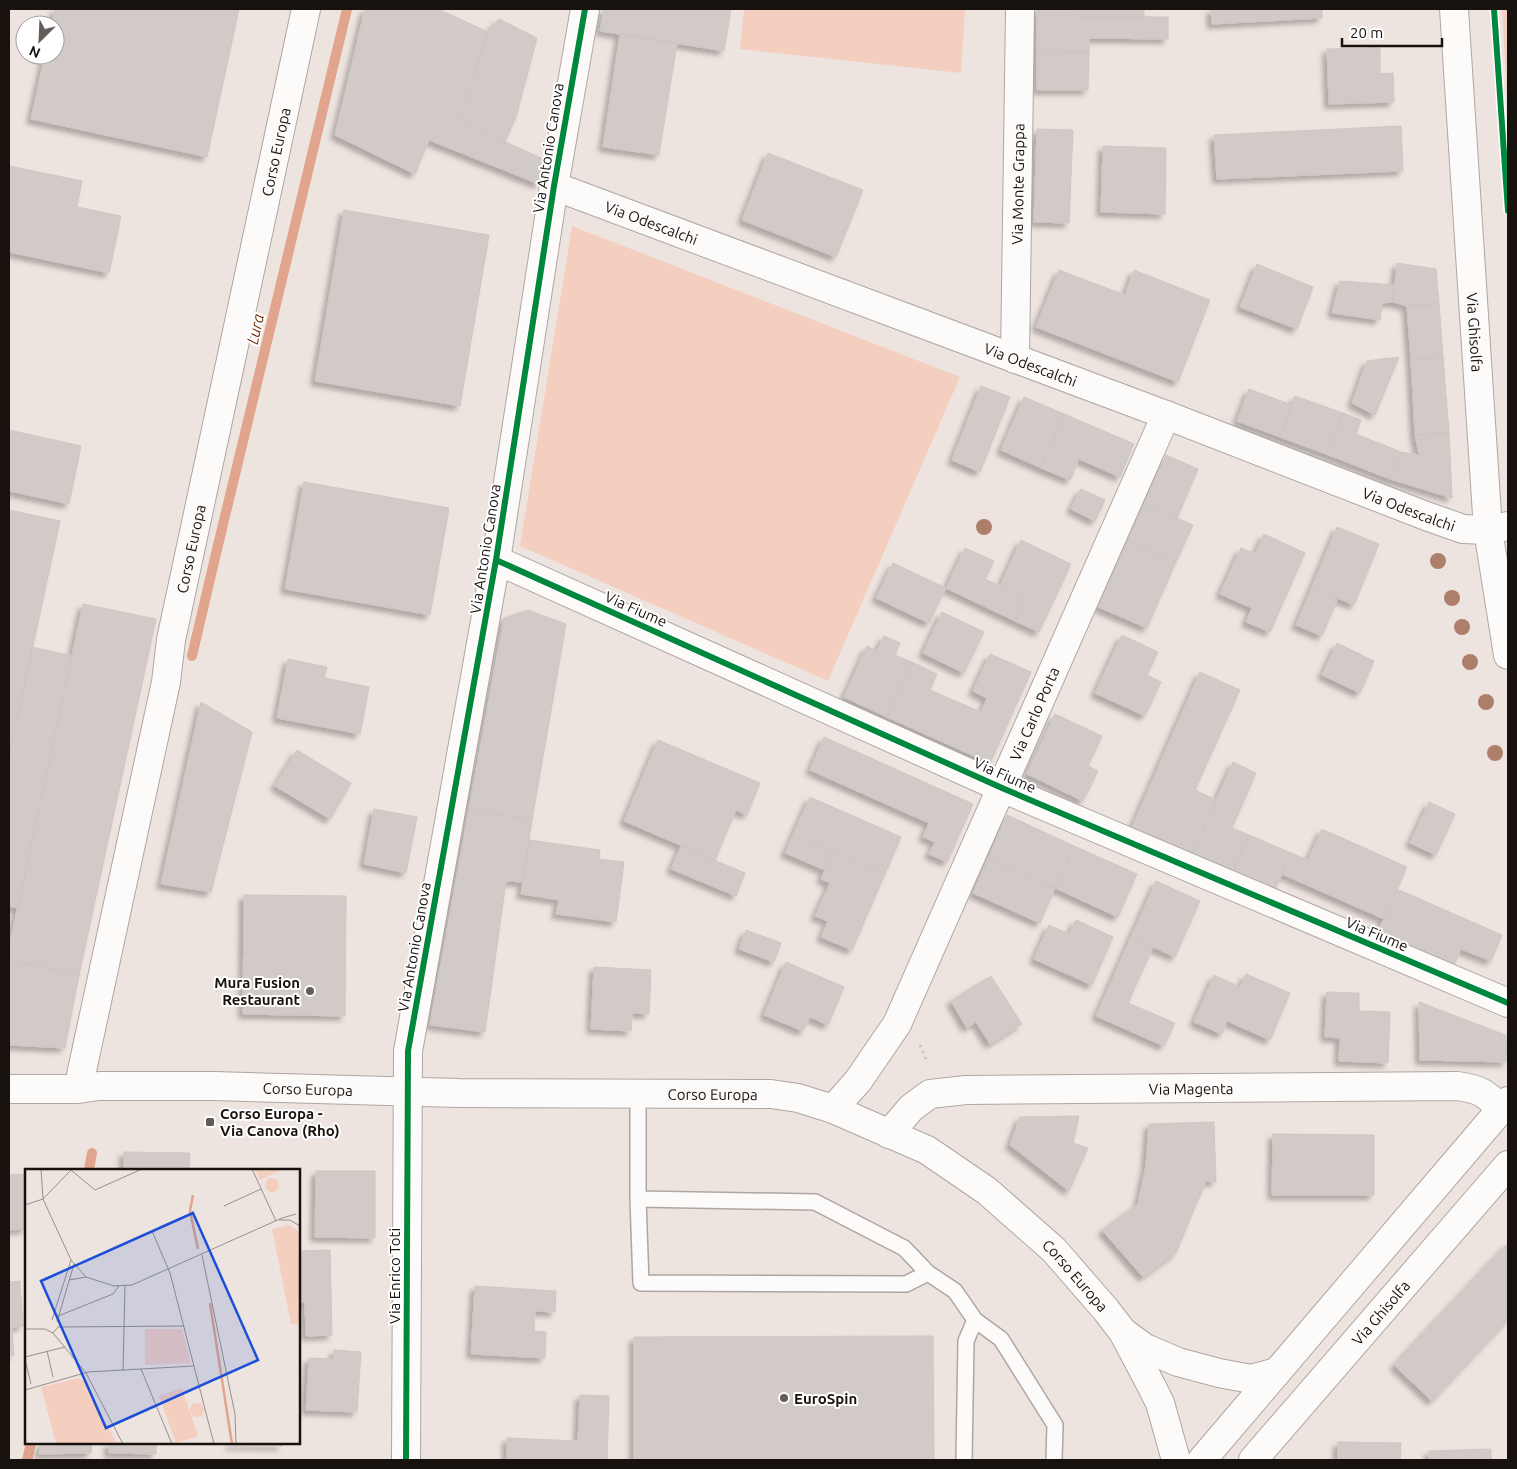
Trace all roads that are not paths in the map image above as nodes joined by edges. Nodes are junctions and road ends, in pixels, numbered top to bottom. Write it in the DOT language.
graph roads {
  1 [pos="306,9"];
  2 [pos="584,9"];
  3 [pos="1020,9"];
  4 [pos="1454,9"];
  5 [pos="554,186"];
  6 [pos="1015,358"];
  7 [pos="1166,415"];
  8 [pos="1498,528"];
  9 [pos="496,560"];
  10 [pos="1508,655"];
  11 [pos="1002,788"];
  12 [pos="1508,1003"];
  13 [pos="78,1088"];
  14 [pos="9,1089"];
  15 [pos="408,1091"];
  16 [pos="638,1094"];
  17 [pos="1505,1105"];
  18 [pos="833,1109"];
  19 [pos="890,1134"];
  20 [pos="1508,1165"];
  21 [pos="638,1199"];
  22 [pos="928,1273"];
  23 [pos="975,1320"];
  24 [pos="1123,1332"];
  25 [pos="1277,1372"];
  26 [pos="406,1460"];
  27 [pos="964,1460"];
  28 [pos="1054,1460"];
  29 [pos="1176,1460"];
  30 [pos="1202,1460"];
  31 [pos="1253,1460"];
  1 -- 13 [label="street, Corso Europa"];
  2 -- 5 [label="street, Via Antonio Canova"];
  3 -- 6 [label="street, Via Monte Grappa"];
  4 -- 8 [label="street, Via Ghisolfa"];
  5 -- 6 [label="street, Via Odescalchi"];
  5 -- 9 [label="street, Via Antonio Canova"];
  6 -- 7 [label="street, Via Odescalchi"];
  7 -- 8 [label="street, Via Odescalchi"];
  7 -- 11 [label="street, Via Carlo Porta"];
  8 -- 10 [label="street, Via Ghisolfa"];
  9 -- 11 [label="street, Via Fiume"];
  9 -- 15 [label="street, Via Antonio Canova"];
  11 -- 12 [label="street, Via Fiume"];
  11 -- 18 [label="street, Via Carlo Porta"];
  13 -- 14 [label="street, Corso Europa"];
  13 -- 15 [label="street, Corso Europa"];
  15 -- 16 [label="street, Corso Europa"];
  15 -- 26 [label="street, Via Enrico Toti"];
  16 -- 18 [label="street, Corso Europa"];
  16 -- 21 [label="lane"];
  17 -- 19 [label="street, Via Magenta"];
  17 -- 25 [label="street"];
  18 -- 19 [label="street, Corso Europa"];
  19 -- 24 [label="street, Corso Europa"];
  20 -- 31 [label="street, Via Ghisolfa"];
  21 -- 22 [label="lane"];
  21 -- 22 [label="lane"];
  22 -- 23 [label="lane"];
  23 -- 27 [label="lane"];
  23 -- 28 [label="lane"];
  24 -- 25 [label="street"];
  24 -- 29 [label="street, Corso Europa"];
  25 -- 30 [label="street"];
}
